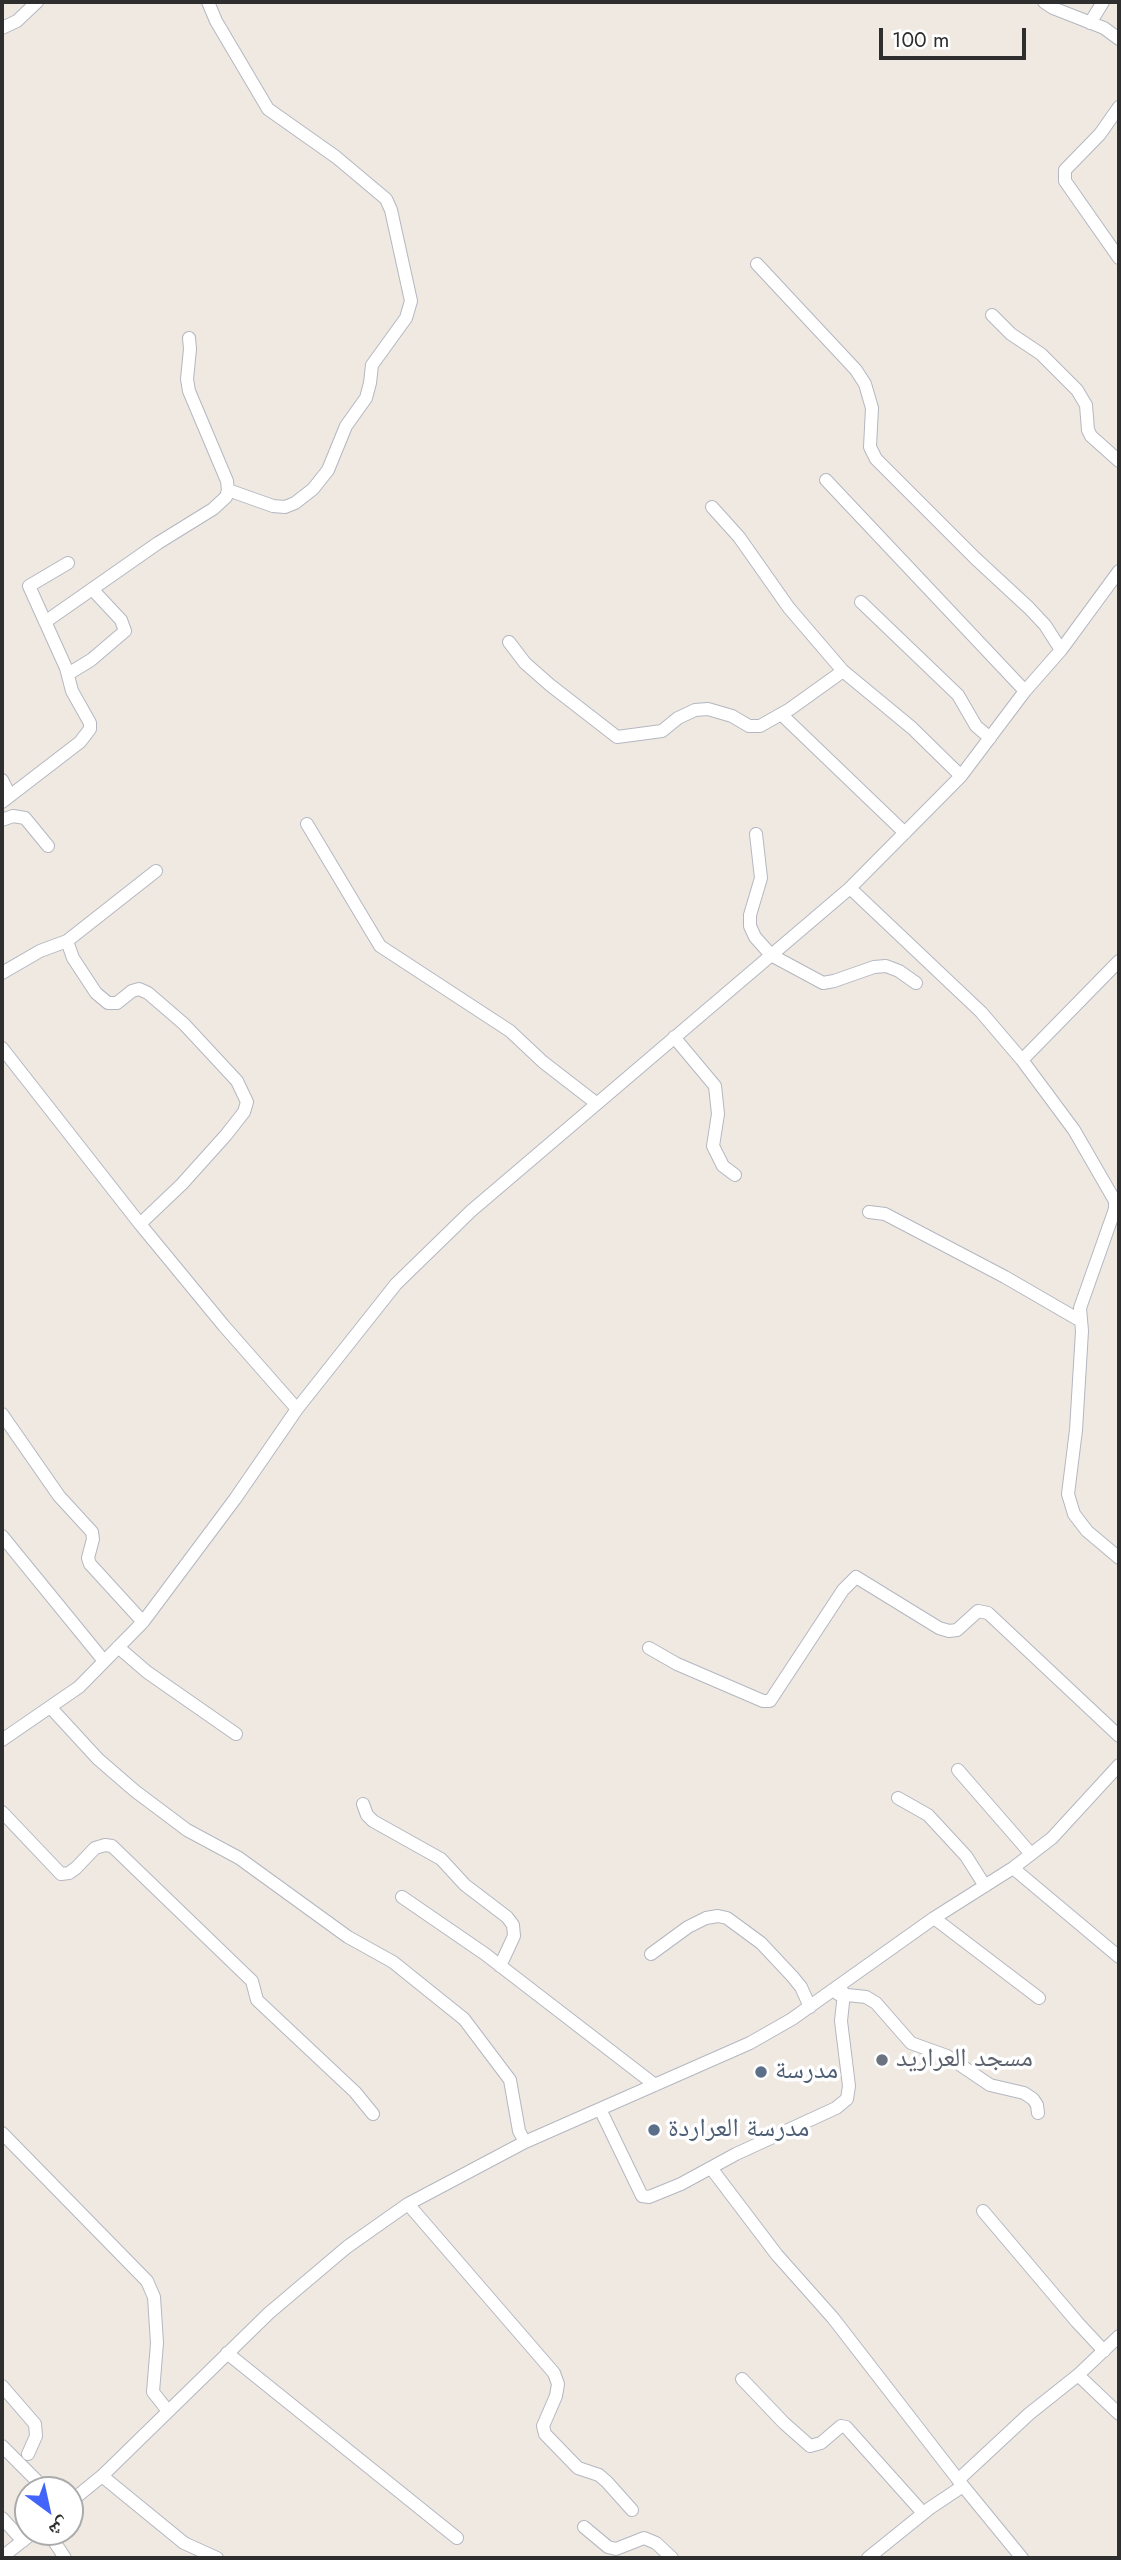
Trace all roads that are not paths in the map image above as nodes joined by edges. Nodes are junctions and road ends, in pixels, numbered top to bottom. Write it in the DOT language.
graph roads {
  1 [pos="37,2"];
  2 [pos="208,2"];
  3 [pos="1044,2"];
  4 [pos="1103,2"];
  5 [pos="1090,23"];
  6 [pos="2,28"];
  7 [pos="1119,39"];
  8 [pos="1119,107"];
  9 [pos="1119,258"];
  10 [pos="757,264"];
  11 [pos="992,315"];
  12 [pos="189,338"];
  13 [pos="1119,461"];
  14 [pos="826,480"];
  15 [pos="228,490"];
  16 [pos="712,507"];
  17 [pos="68,563"];
  18 [pos="1119,570"];
  19 [pos="93,589"];
  20 [pos="861,602"];
  21 [pos="46,621"];
  22 [pos="509,642"];
  23 [pos="1061,650"];
  24 [pos="843,671"];
  25 [pos="68,674"];
  26 [pos="1025,691"];
  27 [pos="780,714"];
  28 [pos="990,738"];
  29 [pos="961,776"];
  30 [pos="2,780"];
  31 [pos="6,799"];
  32 [pos="2,820"];
  33 [pos="307,824"];
  34 [pos="905,833"];
  35 [pos="756,834"];
  36 [pos="48,846"];
  37 [pos="156,871"];
  38 [pos="850,888"];
  39 [pos="67,941"];
  40 [pos="771,954"];
  41 [pos="1119,961"];
  42 [pos="2,974"];
  43 [pos="916,983"];
  44 [pos="674,1037"];
  45 [pos="2,1048"];
  46 [pos="1022,1060"];
  47 [pos="596,1103"];
  48 [pos="735,1175"];
  49 [pos="1116,1198"];
  50 [pos="869,1212"];
  51 [pos="140,1224"];
  52 [pos="1081,1321"];
  53 [pos="297,1409"];
  54 [pos="2,1414"];
  55 [pos="2,1536"];
  56 [pos="1119,1558"];
  57 [pos="143,1622"];
  58 [pos="118,1647"];
  59 [pos="649,1648"];
  60 [pos="104,1661"];
  61 [pos="51,1708"];
  62 [pos="236,1734"];
  63 [pos="1119,1736"];
  64 [pos="2,1740"];
  65 [pos="1119,1765"];
  66 [pos="958,1770"];
  67 [pos="898,1798"];
  68 [pos="363,1804"];
  69 [pos="2,1812"];
  70 [pos="1031,1854"];
  71 [pos="1013,1868"];
  72 [pos="985,1886"];
  73 [pos="402,1897"];
  74 [pos="934,1918"];
  75 [pos="651,1954"];
  76 [pos="1119,1957"];
  77 [pos="500,1966"];
  78 [pos="844,1993"];
  79 [pos="829,1994"];
  80 [pos="1039,1998"];
  81 [pos="810,2007"];
  82 [pos="655,2085"];
  83 [pos="600,2109"];
  84 [pos="1038,2113"];
  85 [pos="373,2114"];
  86 [pos="2,2133"];
  87 [pos="525,2142"];
  88 [pos="711,2168"];
  89 [pos="408,2204"];
  90 [pos="983,2210"];
  91 [pos="1119,2336"];
  92 [pos="1104,2351"];
  93 [pos="227,2353"];
  94 [pos="1077,2375"];
  95 [pos="742,2379"];
  96 [pos="2,2386"];
  97 [pos="168,2411"];
  98 [pos="1119,2414"];
  99 [pos="2,2446"];
  100 [pos="28,2454"];
  101 [pos="33,2476"];
  102 [pos="102,2476"];
  103 [pos="960,2483"];
  104 [pos="84,2491"];
  105 [pos="632,2510"];
  106 [pos="923,2513"];
  107 [pos="2,2518"];
  108 [pos="584,2527"];
  109 [pos="14,2531"];
  110 [pos="457,2538"];
  111 [pos="16,2546"];
  112 [pos="2,2557"];
  113 [pos="217,2558"];
  114 [pos="672,2558"];
  115 [pos="868,2558"];
  116 [pos="1022,2558"];
  1 -- 6 [label="street"];
  2 -- 15 [label="street"];
  3 -- 5 [label="street"];
  4 -- 5 [label="street"];
  5 -- 7 [label="street"];
  8 -- 9 [label="street"];
  10 -- 23 [label="street"];
  11 -- 13 [label="street"];
  12 -- 15 [label="street"];
  14 -- 26 [label="street"];
  15 -- 19 [label="street"];
  16 -- 24 [label="street"];
  17 -- 21 [label="street"];
  18 -- 23 [label="street"];
  19 -- 21 [label="street"];
  19 -- 25 [label="street"];
  20 -- 28 [label="street"];
  21 -- 25 [label="street"];
  22 -- 27 [label="street"];
  23 -- 26 [label="street"];
  24 -- 27 [label="street"];
  24 -- 29 [label="street"];
  25 -- 31 [label="street"];
  26 -- 28 [label="street"];
  27 -- 34 [label="street"];
  28 -- 29 [label="street"];
  29 -- 34 [label="street"];
  30 -- 31 [label="street"];
  32 -- 36 [label="street"];
  33 -- 47 [label="street"];
  34 -- 38 [label="street"];
  35 -- 40 [label="street"];
  37 -- 39 [label="street"];
  38 -- 40 [label="street"];
  38 -- 46 [label="street"];
  39 -- 42 [label="street"];
  39 -- 51 [label="street"];
  40 -- 43 [label="street"];
  40 -- 44 [label="street"];
  41 -- 46 [label="street"];
  44 -- 47 [label="street"];
  44 -- 48 [label="street"];
  45 -- 51 [label="street"];
  46 -- 49 [label="street"];
  47 -- 53 [label="street"];
  49 -- 52 [label="street"];
  50 -- 52 [label="street"];
  51 -- 53 [label="street"];
  52 -- 56 [label="street"];
  53 -- 57 [label="street"];
  54 -- 57 [label="street"];
  55 -- 60 [label="street"];
  57 -- 58 [label="street"];
  58 -- 60 [label="street"];
  58 -- 62 [label="street"];
  59 -- 63 [label="street"];
  60 -- 61 [label="street"];
  61 -- 64 [label="street"];
  61 -- 87 [label="street"];
  65 -- 70 [label="street"];
  66 -- 70 [label="street"];
  67 -- 72 [label="street"];
  68 -- 77 [label="street"];
  69 -- 85 [label="street"];
  70 -- 71 [label="street"];
  71 -- 72 [label="street"];
  71 -- 76 [label="street"];
  72 -- 74 [label="street"];
  73 -- 77 [label="street"];
  74 -- 79 [label="street"];
  74 -- 80 [label="street"];
  75 -- 81 [label="street"];
  77 -- 82 [label="street"];
  78 -- 79 [label="street"];
  78 -- 84 [label="street"];
  78 -- 88 [label="street"];
  79 -- 81 [label="street"];
  81 -- 82 [label="street"];
  82 -- 83 [label="street"];
  83 -- 87 [label="street"];
  83 -- 88 [label="street"];
  86 -- 97 [label="street"];
  87 -- 89 [label="street"];
  88 -- 103 [label="street"];
  89 -- 93 [label="street"];
  89 -- 105 [label="street"];
  90 -- 92 [label="street"];
  91 -- 92 [label="street"];
  92 -- 94 [label="street"];
  93 -- 97 [label="street"];
  93 -- 110 [label="street"];
  94 -- 98 [label="street"];
  94 -- 103 [label="street"];
  95 -- 106 [label="street"];
  96 -- 100 [label="street"];
  97 -- 102 [label="street"];
  99 -- 101 [label="street"];
  102 -- 104 [label="street"];
  102 -- 113 [label="street"];
  103 -- 106 [label="street"];
  103 -- 116 [label="street"];
  106 -- 115 [label="street"];
  107 -- 109 [label="street"];
  108 -- 114 [label="street"];
  111 -- 112 [label="street"];
}
